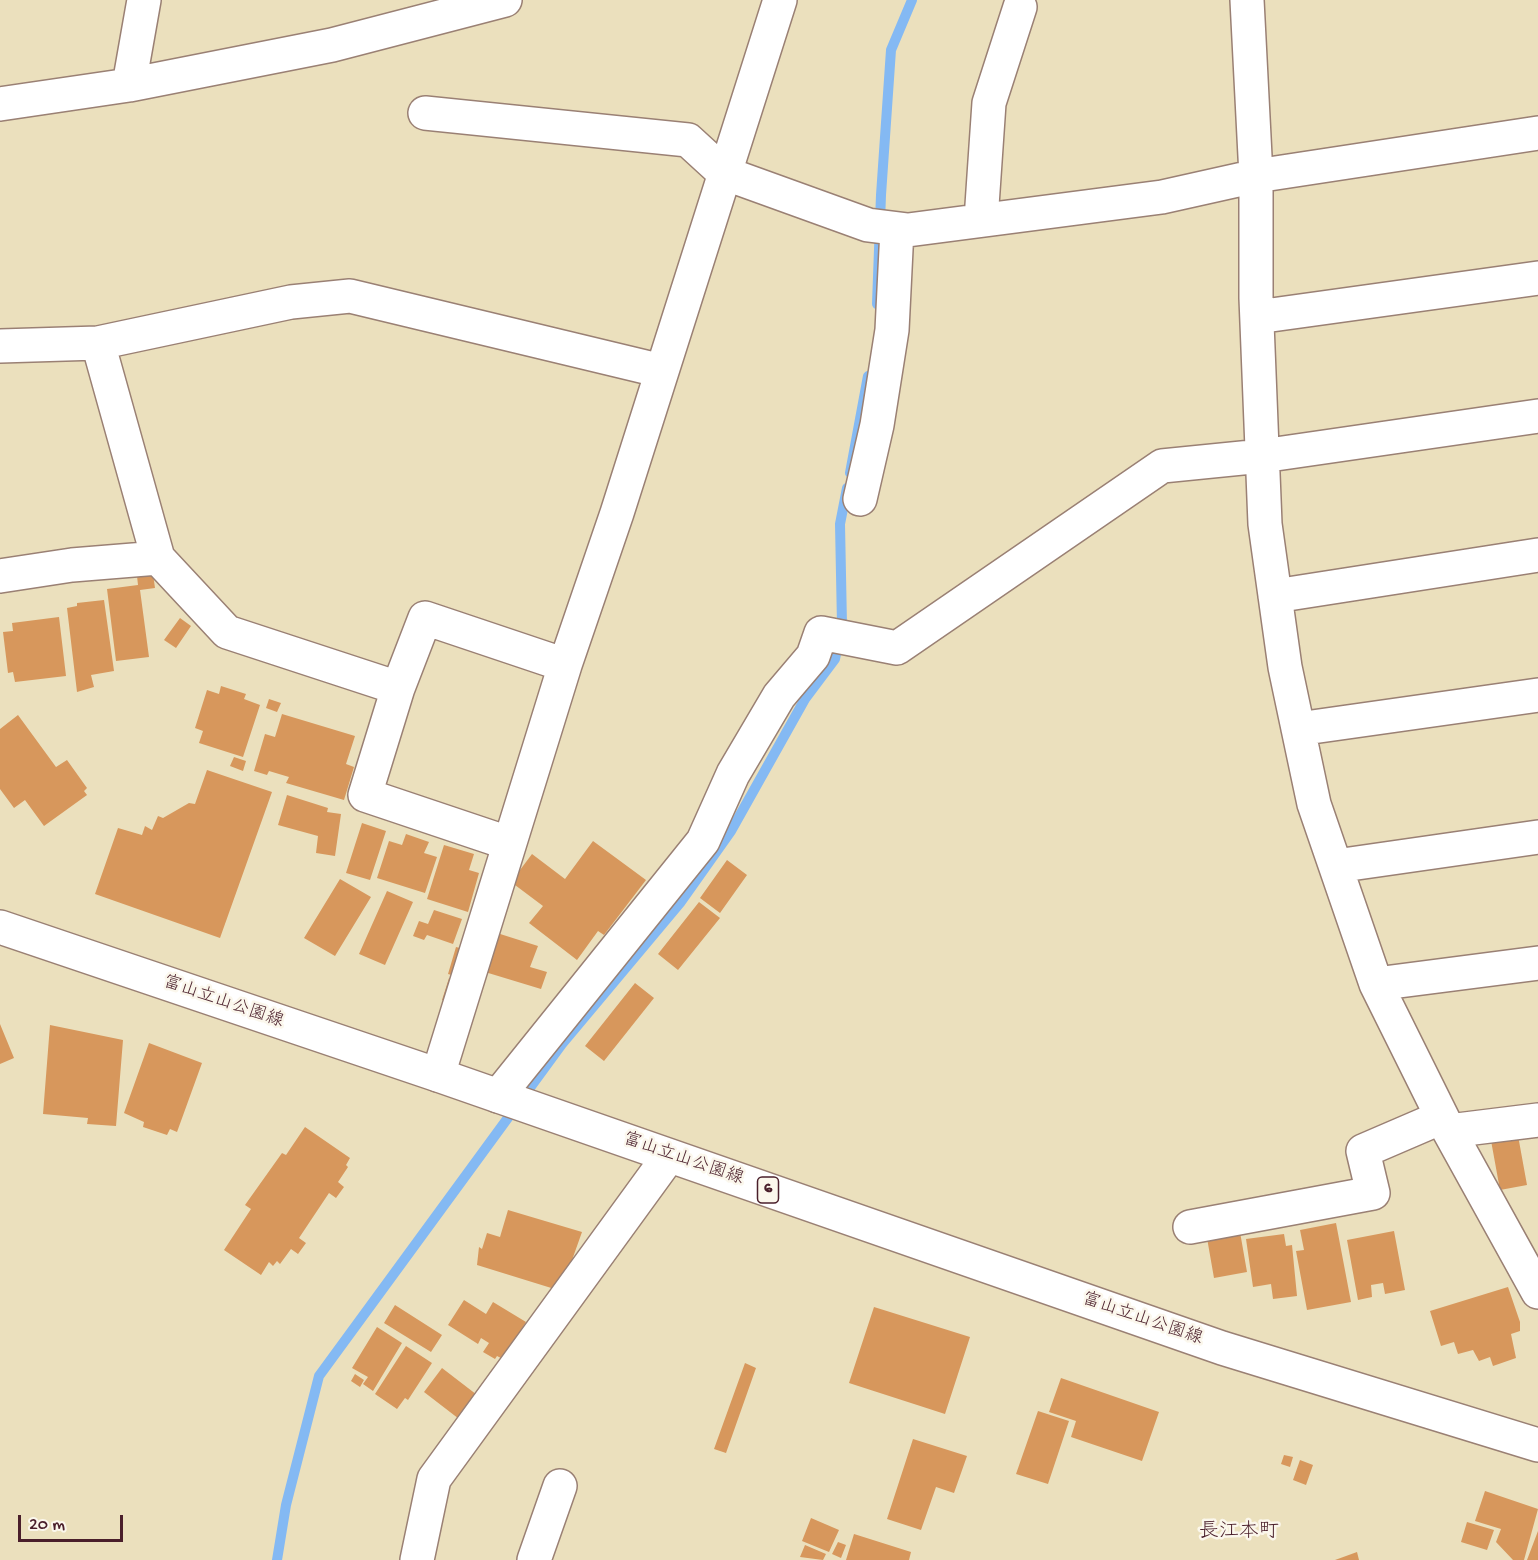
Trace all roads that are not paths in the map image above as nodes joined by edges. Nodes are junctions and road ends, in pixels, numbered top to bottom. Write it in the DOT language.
graph roads {
  1 [pos="144,0"];
  2 [pos="505,0"];
  3 [pos="780,0"];
  4 [pos="1247,0"];
  5 [pos="1020,6"];
  6 [pos="129,86"];
  7 [pos="0,104"];
  8 [pos="425,113"];
  9 [pos="1538,133"];
  10 [pos="724,174"];
  11 [pos="1256,176"];
  12 [pos="981,220"];
  13 [pos="882,227"];
  14 [pos="1538,278"];
  15 [pos="1257,317"];
  16 [pos="98,343"];
  17 [pos="0,346"];
  18 [pos="662,371"];
  19 [pos="1538,416"];
  20 [pos="1262,456"];
  21 [pos="860,499"];
  22 [pos="1538,555"];
  23 [pos="158,558"];
  24 [pos="0,576"];
  25 [pos="1275,596"];
  26 [pos="565,665"];
  27 [pos="398,688"];
  28 [pos="1538,695"];
  29 [pos="1298,729"];
  30 [pos="1538,837"];
  31 [pos="508,843"];
  32 [pos="1336,866"];
  33 [pos="0,927"];
  34 [pos="1538,963"];
  35 [pos="1376,984"];
  36 [pos="438,1075"];
  37 [pos="498,1096"];
  38 [pos="1538,1120"];
  39 [pos="1446,1124"];
  40 [pos="669,1156"];
  41 [pos="1190,1227"];
  42 [pos="1538,1292"];
  43 [pos="1538,1444"];
  44 [pos="560,1486"];
  45 [pos="417,1560"];
  46 [pos="534,1560"];
  1 -- 6 [label="street"];
  2 -- 6 [label="street"];
  3 -- 10 [label="street"];
  4 -- 11 [label="street"];
  5 -- 12 [label="street"];
  6 -- 7 [label="street"];
  8 -- 10 [label="street"];
  9 -- 11 [label="street"];
  10 -- 13 [label="street"];
  10 -- 18 [label="street"];
  11 -- 12 [label="street"];
  11 -- 15 [label="street"];
  12 -- 13 [label="street"];
  13 -- 21 [label="street"];
  14 -- 15 [label="street"];
  15 -- 20 [label="street"];
  16 -- 17 [label="street"];
  16 -- 18 [label="street"];
  16 -- 23 [label="street"];
  18 -- 26 [label="street"];
  19 -- 20 [label="street"];
  20 -- 25 [label="street"];
  20 -- 37 [label="street"];
  22 -- 25 [label="street"];
  23 -- 24 [label="street"];
  23 -- 27 [label="street"];
  25 -- 29 [label="street"];
  26 -- 27 [label="street"];
  26 -- 31 [label="street"];
  27 -- 31 [label="street"];
  28 -- 29 [label="street"];
  29 -- 32 [label="street"];
  30 -- 32 [label="street"];
  31 -- 36 [label="street"];
  32 -- 35 [label="street"];
  33 -- 36 [label="street, 富山立山公園線 / 6"];
  34 -- 35 [label="street"];
  35 -- 39 [label="street"];
  36 -- 37 [label="street, 富山立山公園線 / 6"];
  37 -- 40 [label="street, 富山立山公園線 / 6"];
  38 -- 39 [label="street"];
  39 -- 41 [label="street"];
  39 -- 42 [label="street"];
  40 -- 43 [label="street, 富山立山公園線 / 6"];
  40 -- 45 [label="street"];
  44 -- 46 [label="street"];
}
